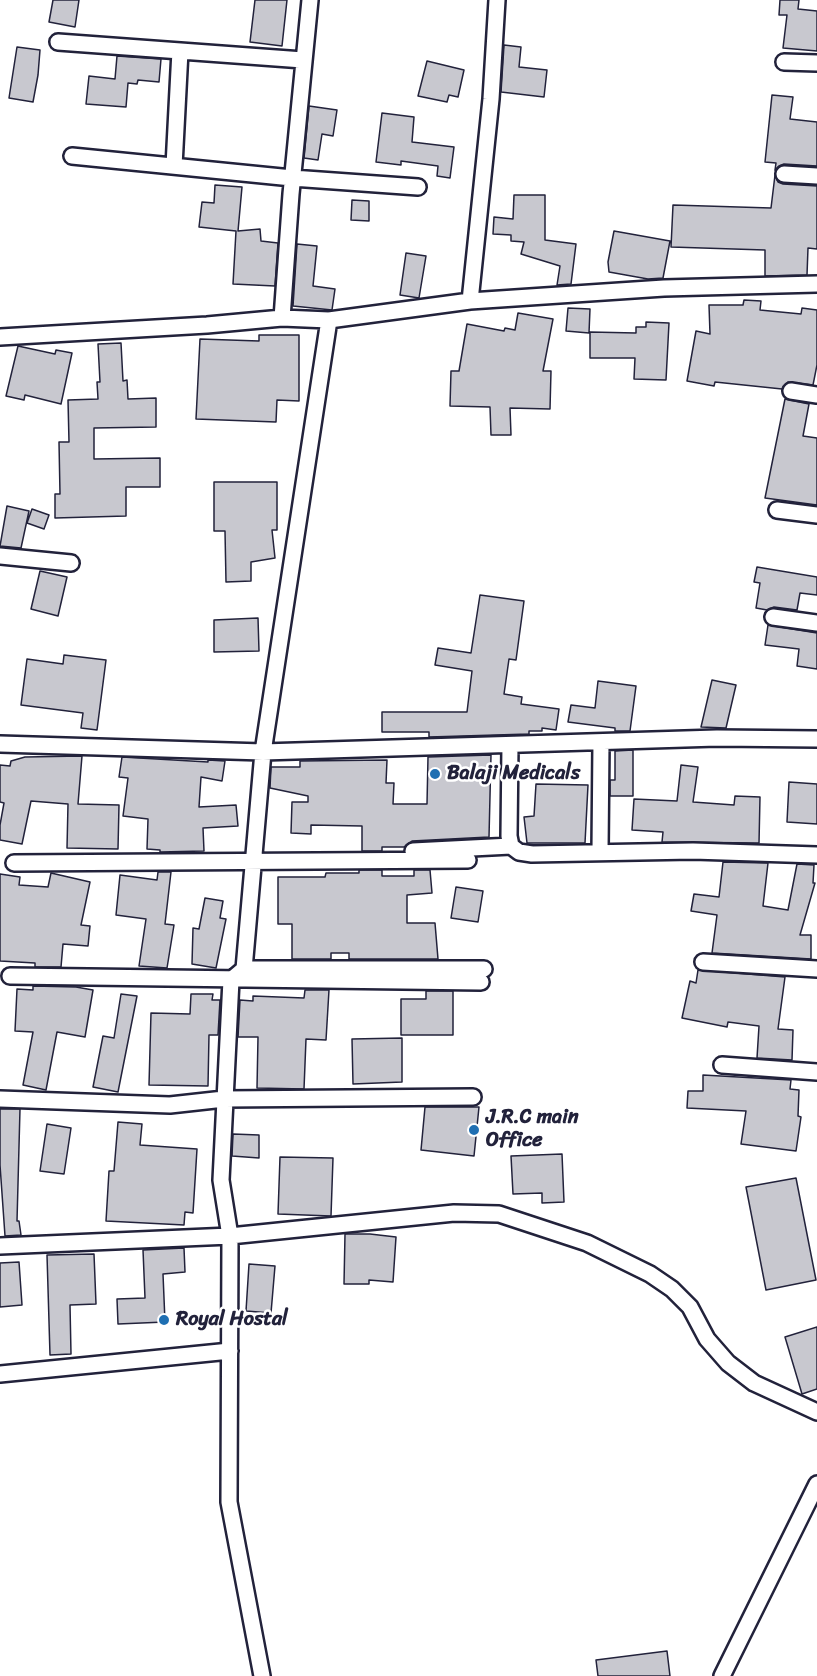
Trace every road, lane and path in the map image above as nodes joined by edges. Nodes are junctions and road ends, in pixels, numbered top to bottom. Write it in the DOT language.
graph roads {
  1 [pos="310,0"];
  2 [pos="497,0"];
  3 [pos="58,42"];
  4 [pos="180,51"];
  5 [pos="303,60"];
  6 [pos="784,62"];
  7 [pos="817,63"];
  8 [pos="72,156"];
  9 [pos="174,166"];
  10 [pos="784,174"];
  11 [pos="817,176"];
  12 [pos="292,178"];
  13 [pos="418,187"];
  14 [pos="817,284"];
  15 [pos="470,301"];
  16 [pos="282,318"];
  17 [pos="329,320"];
  18 [pos="0,337"];
  19 [pos="791,391"];
  20 [pos="817,395"];
  21 [pos="777,510"];
  22 [pos="817,515"];
  23 [pos="0,556"];
  24 [pos="70,563"];
  25 [pos="773,617"];
  26 [pos="817,623"];
  27 [pos="817,739"];
  28 [pos="601,742"];
  29 [pos="0,744"];
  30 [pos="510,745"];
  31 [pos="263,752"];
  32 [pos="512,846"];
  33 [pos="600,851"];
  34 [pos="817,855"];
  35 [pos="261,858"];
  36 [pos="468,860"];
  37 [pos="14,863"];
  38 [pos="704,963"];
  39 [pos="244,969"];
  40 [pos="817,969"];
  41 [pos="10,976"];
  42 [pos="231,980"];
  43 [pos="722,1065"];
  44 [pos="817,1072"];
  45 [pos="473,1093"];
  46 [pos="225,1096"];
  47 [pos="0,1099"];
  48 [pos="230,1236"];
  49 [pos="0,1246"];
  50 [pos="230,1352"];
  51 [pos="0,1374"];
  52 [pos="817,1412"];
  53 [pos="817,1484"];
  54 [pos="262,1676"];
  55 [pos="722,1676"];
  1 -- 5 [label="street"];
  2 -- 15 [label="street"];
  3 -- 4 [label="street"];
  4 -- 5 [label="street"];
  4 -- 9 [label="street"];
  5 -- 12 [label="street"];
  6 -- 7 [label="street"];
  8 -- 9 [label="street"];
  9 -- 12 [label="street"];
  10 -- 11 [label="street"];
  12 -- 13 [label="street"];
  12 -- 16 [label="street"];
  14 -- 15 [label="street"];
  15 -- 17 [label="street"];
  16 -- 17 [label="street"];
  16 -- 18 [label="street"];
  17 -- 31 [label="street"];
  19 -- 20 [label="street"];
  21 -- 22 [label="street"];
  23 -- 24 [label="street"];
  25 -- 26 [label="street"];
  27 -- 28 [label="street"];
  28 -- 30 [label="street"];
  28 -- 33 [label="street"];
  29 -- 31 [label="street"];
  30 -- 31 [label="street"];
  30 -- 32 [label="street"];
  31 -- 35 [label="street"];
  32 -- 33 [label="street"];
  32 -- 35 [label="street"];
  33 -- 34 [label="street"];
  35 -- 36 [label="street"];
  35 -- 37 [label="street"];
  35 -- 39 [label="street"];
  38 -- 40 [label="street"];
  39 -- 42 [label="street"];
  39 -- 42 [label="street"];
  41 -- 42 [label="street"];
  42 -- 46 [label="street"];
  43 -- 44 [label="street"];
  45 -- 46 [label="street"];
  46 -- 47 [label="street"];
  46 -- 48 [label="street"];
  48 -- 49 [label="street"];
  48 -- 50 [label="street"];
  48 -- 52 [label="street"];
  50 -- 51 [label="street"];
  50 -- 54 [label="street"];
  53 -- 55 [label="street"];
}
